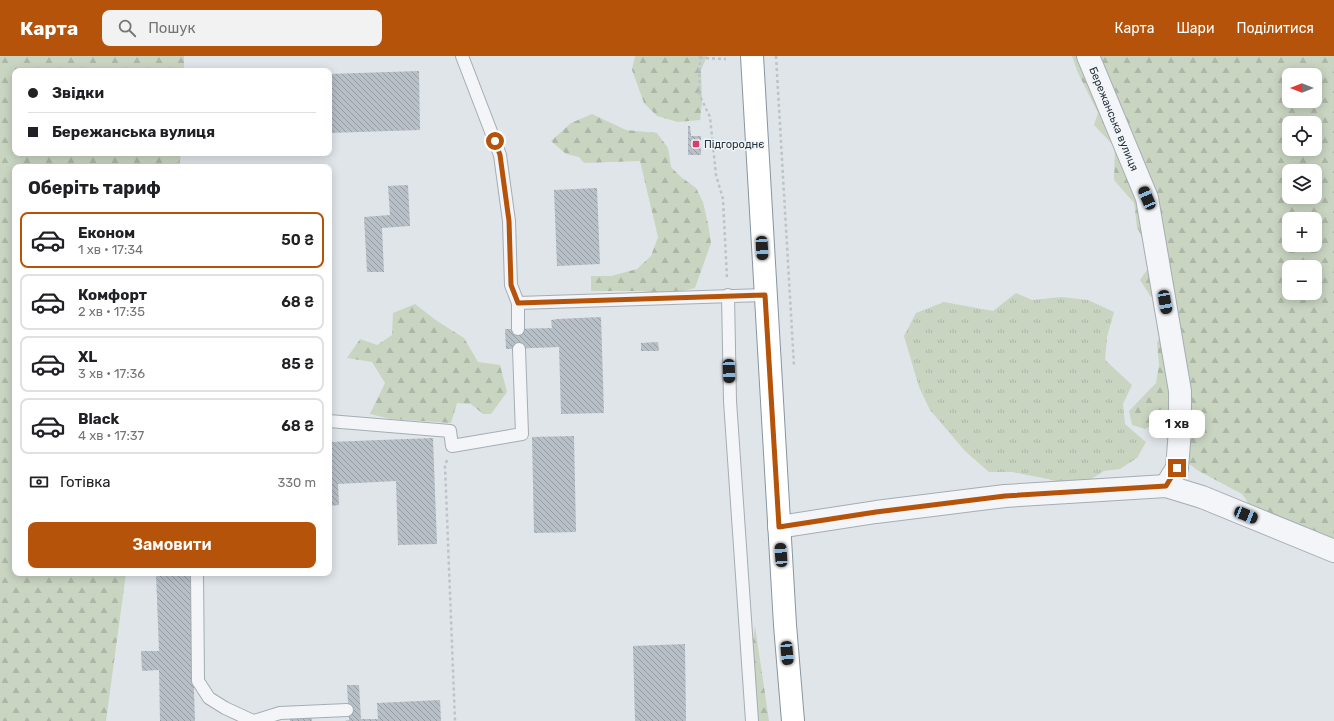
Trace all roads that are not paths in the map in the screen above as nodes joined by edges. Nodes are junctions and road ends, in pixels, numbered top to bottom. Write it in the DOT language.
graph roads {
  1 [pos="462,56"];
  2 [pos="752,56"];
  3 [pos="1088,56"];
  4 [pos="765,295"];
  5 [pos="728,296"];
  6 [pos="518,303"];
  7 [pos="518,329"];
  8 [pos="518,349"];
  9 [pos="332,421"];
  10 [pos="1166,486"];
  11 [pos="779,527"];
  12 [pos="1334,551"];
  13 [pos="197,576"];
  14 [pos="347,710"];
  15 [pos="254,721"];
  16 [pos="752,721"];
  17 [pos="793,721"];
  1 -- 6 [label="lane"];
  2 -- 4 [label="highway"];
  3 -- 10 [label="street, Бережанська вулиця"];
  4 -- 5 [label="lane"];
  4 -- 11 [label="highway"];
  5 -- 6 [label="lane"];
  5 -- 16 [label="lane"];
  6 -- 7 [label="lane"];
  8 -- 9 [label="lane"];
  10 -- 11 [label="street"];
  10 -- 12 [label="street"];
  11 -- 17 [label="highway"];
  13 -- 15 [label="lane"];
  14 -- 15 [label="lane"];
}
